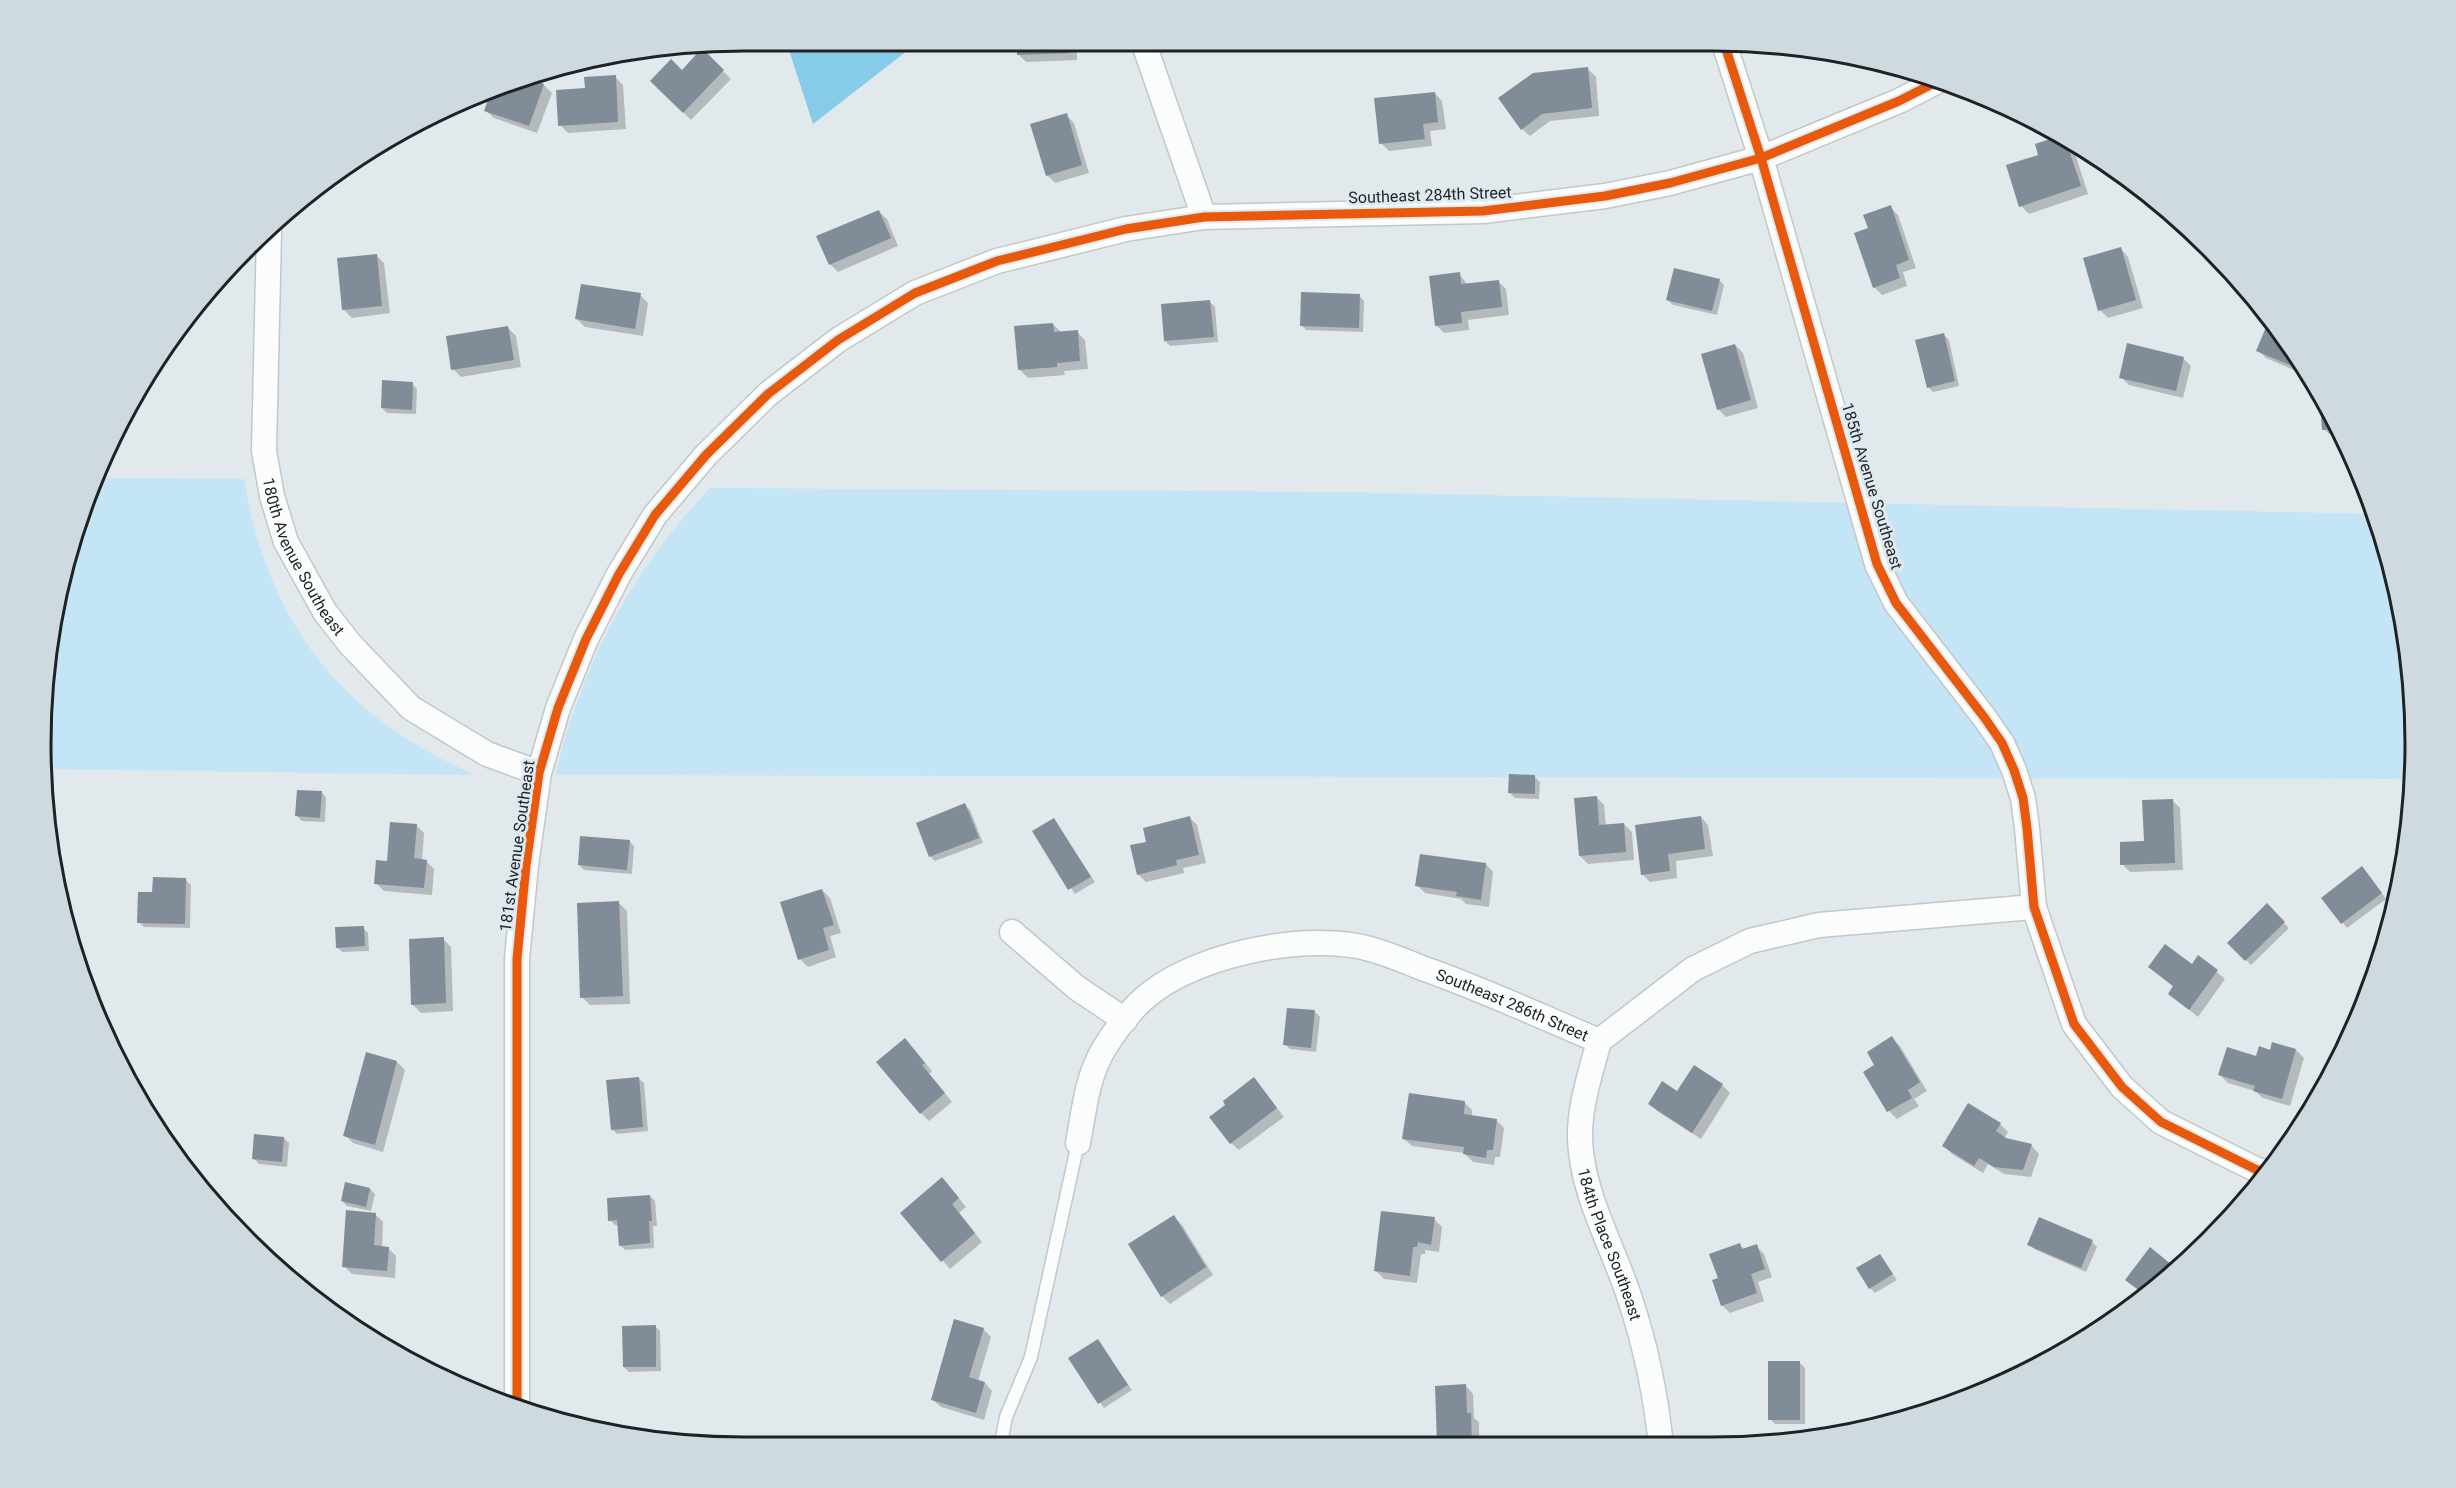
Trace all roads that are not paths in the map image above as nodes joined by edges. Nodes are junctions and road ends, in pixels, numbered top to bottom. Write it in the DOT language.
graph roads {
  1 [pos="1147,51"];
  2 [pos="1727,51"];
  3 [pos="1928,86"];
  4 [pos="1761,158"];
  5 [pos="1204,217"];
  6 [pos="269,240"];
  7 [pos="915,293"];
  8 [pos="539,773"];
  9 [pos="2034,907"];
  10 [pos="1012,932"];
  11 [pos="1125,1020"];
  12 [pos="1599,1041"];
  13 [pos="1078,1143"];
  14 [pos="2258,1170"];
  15 [pos="517,1398"];
  16 [pos="1002,1437"];
  17 [pos="1660,1437"];
  1 -- 5 [label="street"];
  2 -- 4 [label="street, 185th Avenue Southeast"];
  3 -- 4 [label="street, Southeast 284th Street"];
  4 -- 5 [label="street, Southeast 284th Street"];
  4 -- 9 [label="street, 185th Avenue Southeast"];
  5 -- 7 [label="street, Southeast 284th Street"];
  6 -- 8 [label="street, 180th Avenue Southeast"];
  7 -- 8 [label="street, 181st Avenue Southeast"];
  8 -- 15 [label="street, 181st Avenue Southeast"];
  9 -- 12 [label="street, Southeast 286th Street"];
  9 -- 14 [label="street, 185th Avenue Southeast"];
  10 -- 11 [label="street"];
  11 -- 12 [label="street, Southeast 286th Street"];
  11 -- 13 [label="street, Southeast 286th Street"];
  12 -- 17 [label="street, 184th Place Southeast"];
  13 -- 16 [label="lane"];
}
